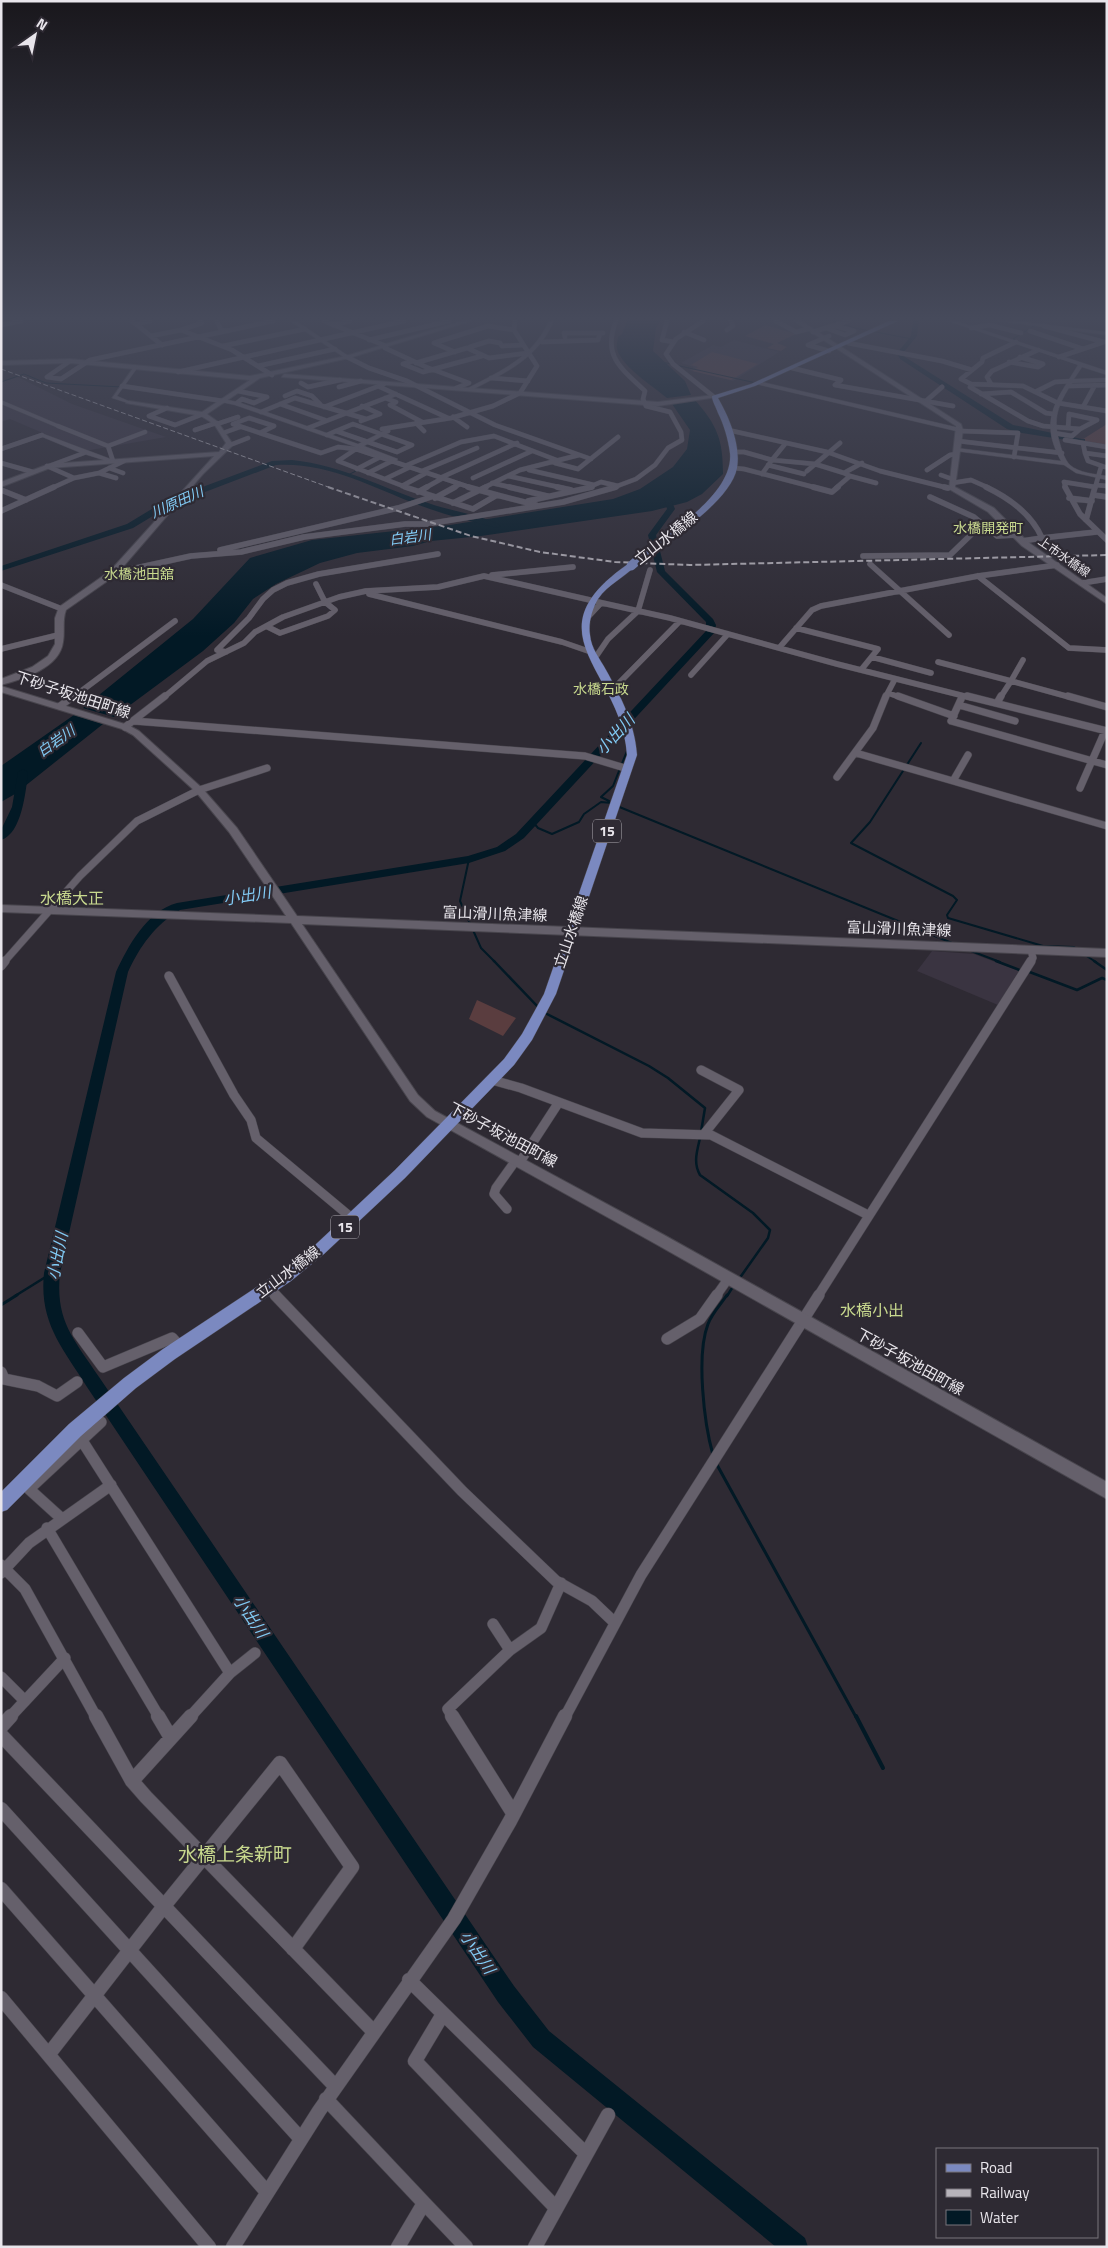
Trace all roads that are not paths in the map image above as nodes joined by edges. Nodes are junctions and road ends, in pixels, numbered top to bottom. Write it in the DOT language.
graph roads {
  1 [pos="58,426"];
  2 [pos="210,426"];
  3 [pos="218,426"];
  4 [pos="274,426"];
  5 [pos="302,426"];
  6 [pos="312,426"];
  7 [pos="348,426"];
  8 [pos="359,426"];
  9 [pos="395,426"];
  10 [pos="421,426"];
  11 [pos="497,426"];
  12 [pos="678,426"];
  13 [pos="727,426"];
  14 [pos="942,426"];
  15 [pos="959,426"];
  16 [pos="1048,426"];
  17 [pos="1086,426"];
  18 [pos="240,427"];
  19 [pos="1052,427"];
  20 [pos="308,428"];
  21 [pos="1068,428"];
  22 [pos="1080,429"];
  23 [pos="195,430"];
  24 [pos="728,430"];
  25 [pos="960,430"];
  26 [pos="977,430"];
  27 [pos="336,431"];
  28 [pos="388,431"];
  29 [pos="424,431"];
  30 [pos="145,432"];
  31 [pos="223,433"];
  32 [pos="260,433"];
  33 [pos="382,434"];
  34 [pos="42,435"];
  35 [pos="327,435"];
  36 [pos="1055,436"];
  37 [pos="618,437"];
  38 [pos="248,438"];
  39 [pos="529,438"];
  40 [pos="789,438"];
  41 [pos="958,441"];
  42 [pos="367,442"];
  43 [pos="461,442"];
  44 [pos="783,443"];
  45 [pos="816,443"];
  46 [pos="840,443"];
  47 [pos="1083,443"];
  48 [pos="515,444"];
  49 [pos="230,445"];
  50 [pos="108,446"];
  51 [pos="1016,447"];
  52 [pos="1107,447"];
  53 [pos="357,448"];
  54 [pos="477,448"];
  55 [pos="1,449"];
  56 [pos="813,449"];
  57 [pos="532,450"];
  58 [pos="732,452"];
  59 [pos="827,452"];
  60 [pos="957,452"];
  61 [pos="1062,452"];
  62 [pos="84,453"];
  63 [pos="1085,453"];
  64 [pos="220,454"];
  65 [pos="494,454"];
  66 [pos="579,456"];
  67 [pos="1107,456"];
  68 [pos="380,457"];
  69 [pos="1014,457"];
  70 [pos="69,458"];
  71 [pos="591,459"];
  72 [pos="772,460"];
  73 [pos="392,461"];
  74 [pos="559,461"];
  75 [pos="1,463"];
  76 [pos="84,463"];
  77 [pos="552,463"];
  78 [pos="862,463"];
  79 [pos="111,464"];
  80 [pos="815,464"];
  81 [pos="1065,464"];
  82 [pos="768,465"];
  83 [pos="48,466"];
  84 [pos="407,466"];
  85 [pos="1104,467"];
  86 [pos="357,468"];
  87 [pos="733,468"];
  88 [pos="524,469"];
  89 [pos="927,470"];
  90 [pos="456,471"];
  91 [pos="879,471"];
  92 [pos="33,472"];
  93 [pos="424,472"];
  94 [pos="99,473"];
  95 [pos="123,473"];
  96 [pos="368,473"];
  97 [pos="844,473"];
  98 [pos="762,474"];
  99 [pos="941,475"];
  100 [pos="508,476"];
  101 [pos="850,476"];
  102 [pos="1097,477"];
  103 [pos="74,478"];
  104 [pos="116,478"];
  105 [pos="441,478"];
  106 [pos="473,478"];
  107 [pos="1107,478"];
  108 [pos="385,479"];
  109 [pos="861,479"];
  110 [pos="490,483"];
  111 [pos="876,483"];
  112 [pos="460,484"];
  113 [pos="951,484"];
  114 [pos="1,485"];
  115 [pos="596,485"];
  116 [pos="402,486"];
  117 [pos="619,486"];
  118 [pos="1095,486"];
  119 [pos="1107,486"];
  120 [pos="1,490"];
  121 [pos="477,490"];
  122 [pos="574,491"];
  123 [pos="942,491"];
  124 [pos="418,492"];
  125 [pos="936,494"];
  126 [pos="1094,495"];
  127 [pos="497,496"];
  128 [pos="550,496"];
  129 [pos="433,497"];
  130 [pos="1107,497"];
  131 [pos="1069,498"];
  132 [pos="26,500"];
  133 [pos="1092,501"];
  134 [pos="525,502"];
  135 [pos="453,503"];
  136 [pos="540,507"];
  137 [pos="1,511"];
  138 [pos="1086,520"];
  139 [pos="982,524"];
  140 [pos="1096,532"];
  141 [pos="1015,535"];
  142 [pos="1042,538"];
  143 [pos="1107,540"];
  144 [pos="1022,541"];
  145 [pos="438,554"];
  146 [pos="191,556"];
  147 [pos="863,556"];
  148 [pos="870,564"];
  149 [pos="1057,565"];
  150 [pos="573,567"];
  151 [pos="650,570"];
  152 [pos="113,573"];
  153 [pos="484,576"];
  154 [pos="978,576"];
  155 [pos="1107,579"];
  156 [pos="1082,583"];
  157 [pos="316,584"];
  158 [pos="1,585"];
  159 [pos="900,591"];
  160 [pos="362,592"];
  161 [pos="590,600"];
  162 [pos="325,602"];
  163 [pos="1107,602"];
  164 [pos="62,609"];
  165 [pos="639,610"];
  166 [pos="587,618"];
  167 [pos="175,621"];
  168 [pos="680,621"];
  169 [pos="268,627"];
  170 [pos="796,628"];
  171 [pos="718,630"];
  172 [pos="728,634"];
  173 [pos="58,635"];
  174 [pos="950,635"];
  175 [pos="779,648"];
  176 [pos="1,649"];
  177 [pos="1107,650"];
  178 [pos="227,652"];
  179 [pos="593,655"];
  180 [pos="872,657"];
  181 [pos="1023,660"];
  182 [pos="938,662"];
  183 [pos="861,670"];
  184 [pos="931,673"];
  185 [pos="690,675"];
  186 [pos="895,679"];
  187 [pos="1011,681"];
  188 [pos="2,683"];
  189 [pos="619,683"];
  190 [pos="888,693"];
  191 [pos="962,697"];
  192 [pos="997,703"];
  193 [pos="959,705"];
  194 [pos="61,707"];
  195 [pos="1107,707"];
  196 [pos="954,716"];
  197 [pos="1015,721"];
  198 [pos="127,725"];
  199 [pos="1106,731"];
  200 [pos="856,753"];
  201 [pos="968,755"];
  202 [pos="1093,761"];
  203 [pos="1107,765"];
  204 [pos="267,768"];
  205 [pos="628,769"];
  206 [pos="838,777"];
  207 [pos="953,781"];
  208 [pos="1080,788"];
  209 [pos="199,790"];
  210 [pos="1107,826"];
  211 [pos="1,908"];
  212 [pos="50,910"];
  213 [pos="294,920"];
  214 [pos="572,931"];
  215 [pos="1031,950"];
  216 [pos="1107,953"];
  217 [pos="1,966"];
  218 [pos="169,976"];
  219 [pos="701,1070"];
  220 [pos="492,1080"];
  221 [pos="559,1102"];
  222 [pos="448,1125"];
  223 [pos="704,1134"];
  224 [pos="518,1161"];
  225 [pos="508,1209"];
  226 [pos="868,1215"];
  227 [pos="353,1219"];
  228 [pos="728,1278"];
  229 [pos="269,1288"];
  230 [pos="802,1320"];
  231 [pos="78,1334"];
  232 [pos="667,1339"];
  233 [pos="180,1347"];
  234 [pos="1,1372"];
  235 [pos="77,1382"];
  236 [pos="100,1416"];
  237 [pos="81,1439"];
  238 [pos="111,1485"];
  239 [pos="1107,1491"];
  240 [pos="1,1504"];
  241 [pos="61,1518"];
  242 [pos="47,1528"];
  243 [pos="3,1569"];
  244 [pos="561,1583"];
  245 [pos="614,1622"];
  246 [pos="493,1624"];
  247 [pos="510,1650"];
  248 [pos="254,1653"];
  249 [pos="64,1658"];
  250 [pos="230,1673"];
  251 [pos="1,1677"];
  252 [pos="25,1701"];
  253 [pos="1,1727"];
  254 [pos="1,1735"];
  255 [pos="171,1738"];
  256 [pos="132,1781"];
  257 [pos="1,1809"];
  258 [pos="513,1813"];
  259 [pos="203,1856"];
  260 [pos="1,1889"];
  261 [pos="164,1906"];
  262 [pos="130,1949"];
  263 [pos="293,1949"];
  264 [pos="409,1980"];
  265 [pos="94,1995"];
  266 [pos="1,1998"];
  267 [pos="443,2014"];
  268 [pos="373,2031"];
  269 [pos="49,2054"];
  270 [pos="335,2086"];
  271 [pos="326,2099"];
  272 [pos="608,2115"];
  273 [pos="300,2138"];
  274 [pos="586,2154"];
  275 [pos="266,2191"];
  276 [pos="424,2203"];
  277 [pos="556,2208"];
  278 [pos="209,2247"];
  279 [pos="232,2247"];
  280 [pos="398,2247"];
  281 [pos="466,2247"];
  282 [pos="534,2247"];
  1 -- 34 [label="street"];
  1 -- 50 [label="street"];
  2 -- 23 [label="street"];
  3 -- 31 [label="main road"];
  4 -- 32 [label="street"];
  5 -- 20 [label="street"];
  6 -- 20 [label="street"];
  7 -- 27 [label="street"];
  8 -- 33 [label="street"];
  9 -- 28 [label="street"];
  10 -- 29 [label="street"];
  11 -- 39 [label="street"];
  12 -- 117 [label="street"];
  13 -- 24 [label="main road"];
  14 -- 25 [label="street"];
  15 -- 25 [label="main road"];
  16 -- 19 [label="street"];
  17 -- 22 [label="street"];
  18 -- 31 [label="street"];
  18 -- 32 [label="street"];
  19 -- 21 [label="street"];
  19 -- 36 [label="street"];
  20 -- 35 [label="street"];
  21 -- 22 [label="street"];
  22 -- 36 [label="street"];
  24 -- 44 [label="street"];
  24 -- 58 [label="main road"];
  25 -- 26 [label="street"];
  25 -- 41 [label="main road"];
  25 -- 51 [label="street"];
  27 -- 35 [label="street"];
  27 -- 42 [label="street"];
  28 -- 33 [label="street"];
  30 -- 50 [label="street"];
  31 -- 49 [label="main road"];
  32 -- 53 [label="street"];
  33 -- 42 [label="street"];
  33 -- 42 [label="street"];
  34 -- 55 [label="street"];
  34 -- 62 [label="street"];
  35 -- 53 [label="street"];
  36 -- 47 [label="street"];
  36 -- 61 [label="street"];
  37 -- 71 [label="street"];
  38 -- 49 [label="street"];
  39 -- 48 [label="street"];
  39 -- 66 [label="street"];
  40 -- 44 [label="street"];
  41 -- 51 [label="street"];
  41 -- 60 [label="main road"];
  42 -- 53 [label="street"];
  43 -- 48 [label="street"];
  43 -- 54 [label="street"];
  43 -- 84 [label="street"];
  44 -- 56 [label="street"];
  44 -- 72 [label="street"];
  45 -- 56 [label="street"];
  46 -- 59 [label="street"];
  47 -- 52 [label="street"];
  47 -- 63 [label="street"];
  48 -- 57 [label="street"];
  48 -- 65 [label="street"];
  49 -- 64 [label="main road"];
  50 -- 79 [label="street"];
  51 -- 61 [label="street"];
  51 -- 69 [label="street"];
  53 -- 68 [label="street"];
  53 -- 73 [label="street"];
  53 -- 86 [label="street"];
  54 -- 65 [label="street"];
  54 -- 93 [label="street"];
  56 -- 59 [label="street"];
  57 -- 74 [label="street"];
  57 -- 106 [label="street"];
  58 -- 72 [label="street"];
  58 -- 87 [label="main road"];
  59 -- 78 [label="street"];
  59 -- 80 [label="street"];
  60 -- 69 [label="street"];
  60 -- 89 [label="street"];
  60 -- 113 [label="main road"];
  61 -- 81 [label="street"];
  62 -- 70 [label="street"];
  62 -- 79 [label="street"];
  63 -- 67 [label="street"];
  63 -- 85 [label="street"];
  64 -- 79 [label="main road"];
  64 -- 152 [label="main road"];
  65 -- 90 [label="street"];
  66 -- 71 [label="street"];
  66 -- 74 [label="street"];
  68 -- 73 [label="street"];
  68 -- 86 [label="street"];
  69 -- 81 [label="street"];
  70 -- 76 [label="street"];
  70 -- 83 [label="street"];
  71 -- 77 [label="street"];
  72 -- 80 [label="street"];
  72 -- 82 [label="street"];
  73 -- 84 [label="street"];
  73 -- 96 [label="street"];
  74 -- 77 [label="street"];
  75 -- 92 [label="street"];
  76 -- 79 [label="main road"];
  76 -- 83 [label="main road"];
  77 -- 88 [label="street"];
  78 -- 91 [label="street"];
  78 -- 97 [label="street"];
  79 -- 94 [label="street"];
  79 -- 95 [label="street"];
  80 -- 82 [label="street"];
  80 -- 97 [label="street"];
  81 -- 102 [label="street"];
  82 -- 98 [label="street"];
  83 -- 92 [label="main road"];
  83 -- 103 [label="street"];
  84 -- 93 [label="street"];
  84 -- 108 [label="street"];
  85 -- 102 [label="street"];
  86 -- 96 [label="street"];
  87 -- 98 [label="street"];
  87 -- 166 [label="main road, 立山水橋線 / 15, bridge"];
  88 -- 100 [label="street"];
  88 -- 115 [label="street"];
  90 -- 105 [label="street"];
  90 -- 106 [label="street"];
  91 -- 109 [label="street"];
  91 -- 113 [label="street"];
  92 -- 114 [label="main road"];
  93 -- 105 [label="street"];
  93 -- 116 [label="street"];
  94 -- 103 [label="street"];
  94 -- 104 [label="street"];
  96 -- 108 [label="street"];
  97 -- 101 [label="street"];
  98 -- 101 [label="street"];
  99 -- 113 [label="street"];
  100 -- 110 [label="street"];
  100 -- 122 [label="street"];
  101 -- 109 [label="street"];
  102 -- 107 [label="street"];
  102 -- 118 [label="street"];
  103 -- 132 [label="street"];
  105 -- 112 [label="street"];
  105 -- 124 [label="street"];
  106 -- 110 [label="street"];
  108 -- 116 [label="street"];
  109 -- 111 [label="street"];
  110 -- 121 [label="street"];
  110 -- 128 [label="street"];
  112 -- 121 [label="street"];
  112 -- 129 [label="street"];
  113 -- 123 [label="street"];
  113 -- 141 [label="main road, 上市水橋線"];
  113 -- 142 [label="street"];
  115 -- 117 [label="street"];
  115 -- 122 [label="street"];
  116 -- 124 [label="street"];
  117 -- 136 [label="street"];
  118 -- 119 [label="street"];
  118 -- 126 [label="street"];
  118 -- 131 [label="street"];
  120 -- 132 [label="street"];
  121 -- 127 [label="street"];
  121 -- 135 [label="street"];
  122 -- 128 [label="street"];
  124 -- 129 [label="street"];
  125 -- 139 [label="street"];
  126 -- 130 [label="street"];
  126 -- 133 [label="street"];
  127 -- 134 [label="street"];
  127 -- 135 [label="street"];
  128 -- 134 [label="street"];
  129 -- 135 [label="street"];
  129 -- 146 [label="street"];
  131 -- 133 [label="street"];
  131 -- 138 [label="street"];
  132 -- 137 [label="street"];
  133 -- 138 [label="street"];
  134 -- 136 [label="street"];
  136 -- 146 [label="street"];
  138 -- 140 [label="street"];
  139 -- 141 [label="street"];
  139 -- 147 [label="street"];
  140 -- 142 [label="street"];
  140 -- 143 [label="street"];
  141 -- 144 [label="main road, 上市水橋線"];
  142 -- 144 [label="street"];
  144 -- 149 [label="main road, 上市水橋線"];
  145 -- 178 [label="street"];
  146 -- 152 [label="street"];
  148 -- 159 [label="street"];
  149 -- 154 [label="street"];
  149 -- 156 [label="main road, 上市水橋線"];
  150 -- 153 [label="street"];
  151 -- 165 [label="street"];
  152 -- 164 [label="main road"];
  153 -- 160 [label="street"];
  153 -- 161 [label="street"];
  154 -- 159 [label="street"];
  154 -- 177 [label="street"];
  155 -- 156 [label="street"];
  156 -- 163 [label="main road, 上市水橋線"];
  157 -- 162 [label="street"];
  158 -- 164 [label="street"];
  159 -- 170 [label="street"];
  159 -- 174 [label="street"];
  160 -- 162 [label="street"];
  160 -- 179 [label="street"];
  162 -- 169 [label="street"];
  162 -- 169 [label="street"];
  164 -- 173 [label="main road"];
  165 -- 166 [label="street"];
  165 -- 168 [label="street"];
  165 -- 179 [label="street"];
  166 -- 179 [label="main road, 立山水橋線 / 15"];
  167 -- 194 [label="street"];
  168 -- 171 [label="street"];
  168 -- 189 [label="street"];
  169 -- 178 [label="street"];
  170 -- 175 [label="street"];
  170 -- 180 [label="street"];
  171 -- 172 [label="street"];
  172 -- 175 [label="street"];
  172 -- 185 [label="street"];
  173 -- 176 [label="street"];
  173 -- 188 [label="main road"];
  175 -- 183 [label="street"];
  178 -- 198 [label="street"];
  179 -- 205 [label="main road, 立山水橋線 / 15"];
  180 -- 183 [label="street"];
  180 -- 184 [label="street"];
  181 -- 187 [label="street"];
  182 -- 187 [label="street"];
  183 -- 186 [label="street"];
  186 -- 190 [label="street"];
  186 -- 191 [label="street"];
  187 -- 192 [label="street"];
  187 -- 195 [label="street"];
  188 -- 194 [label="main road, 下砂子坂池田町線"];
  190 -- 196 [label="street"];
  190 -- 200 [label="street"];
  191 -- 192 [label="street"];
  191 -- 193 [label="street"];
  192 -- 199 [label="street"];
  193 -- 196 [label="street"];
  193 -- 197 [label="street"];
  194 -- 198 [label="main road, 下砂子坂池田町線"];
  196 -- 202 [label="street"];
  198 -- 205 [label="street"];
  198 -- 209 [label="main road, 下砂子坂池田町線"];
  199 -- 202 [label="street"];
  200 -- 206 [label="street"];
  200 -- 207 [label="street"];
  201 -- 207 [label="street"];
  202 -- 203 [label="street"];
  202 -- 208 [label="street"];
  204 -- 209 [label="street"];
  205 -- 214 [label="main road, 立山水橋線 / 15"];
  207 -- 210 [label="street"];
  209 -- 212 [label="street"];
  209 -- 213 [label="main road, 下砂子坂池田町線"];
  211 -- 212 [label="main road, 富山滑川魚津線"];
  212 -- 213 [label="main road, 富山滑川魚津線"];
  212 -- 217 [label="street"];
  213 -- 214 [label="main road, 富山滑川魚津線"];
  213 -- 222 [label="main road, 下砂子坂池田町線"];
  214 -- 215 [label="main road, 富山滑川魚津線"];
  214 -- 220 [label="main road, 立山水橋線 / 15"];
  215 -- 216 [label="main road, 富山滑川魚津線"];
  215 -- 226 [label="street"];
  218 -- 227 [label="street"];
  219 -- 223 [label="street"];
  220 -- 221 [label="street"];
  220 -- 222 [label="main road, 立山水橋線 / 15"];
  221 -- 223 [label="street"];
  221 -- 224 [label="street"];
  222 -- 224 [label="main road, 下砂子坂池田町線"];
  222 -- 227 [label="main road, 立山水橋線 / 15"];
  223 -- 226 [label="street"];
  224 -- 225 [label="street"];
  224 -- 228 [label="main road, 下砂子坂池田町線"];
  226 -- 230 [label="street"];
  227 -- 229 [label="main road, 立山水橋線 / 15"];
  228 -- 230 [label="main road, 下砂子坂池田町線"];
  228 -- 232 [label="street"];
  229 -- 233 [label="main road, 立山水橋線 / 15"];
  229 -- 244 [label="street"];
  230 -- 239 [label="main road, 下砂子坂池田町線"];
  230 -- 245 [label="street"];
  231 -- 233 [label="street"];
  233 -- 236 [label="main road, 立山水橋線 / 15"];
  234 -- 235 [label="street"];
  236 -- 237 [label="street"];
  236 -- 240 [label="main road, 立山水橋線 / 15"];
  237 -- 238 [label="street"];
  237 -- 241 [label="street"];
  238 -- 241 [label="street"];
  238 -- 250 [label="street"];
  241 -- 242 [label="street"];
  242 -- 243 [label="street"];
  242 -- 255 [label="street"];
  243 -- 249 [label="street"];
  244 -- 245 [label="street"];
  244 -- 247 [label="street"];
  245 -- 258 [label="street"];
  246 -- 247 [label="street"];
  247 -- 258 [label="street"];
  248 -- 250 [label="street"];
  249 -- 252 [label="street"];
  249 -- 256 [label="street"];
  250 -- 255 [label="street"];
  251 -- 252 [label="street"];
  252 -- 253 [label="street"];
  254 -- 261 [label="street"];
  255 -- 256 [label="street"];
  256 -- 259 [label="street"];
  257 -- 262 [label="street"];
  258 -- 264 [label="street"];
  259 -- 261 [label="street"];
  259 -- 263 [label="street"];
  259 -- 263 [label="street"];
  260 -- 265 [label="street"];
  261 -- 262 [label="street"];
  261 -- 270 [label="street"];
  262 -- 265 [label="street"];
  262 -- 273 [label="street"];
  263 -- 268 [label="street"];
  264 -- 267 [label="street"];
  264 -- 268 [label="street"];
  265 -- 269 [label="street"];
  265 -- 275 [label="street"];
  266 -- 269 [label="street"];
  267 -- 274 [label="street"];
  267 -- 277 [label="street"];
  268 -- 270 [label="street"];
  269 -- 278 [label="street"];
  270 -- 271 [label="street"];
  271 -- 273 [label="street"];
  271 -- 276 [label="street"];
  272 -- 274 [label="street"];
  273 -- 275 [label="street"];
  274 -- 277 [label="street"];
  275 -- 279 [label="street"];
  276 -- 280 [label="street"];
  276 -- 281 [label="street"];
  277 -- 282 [label="street"];
}
